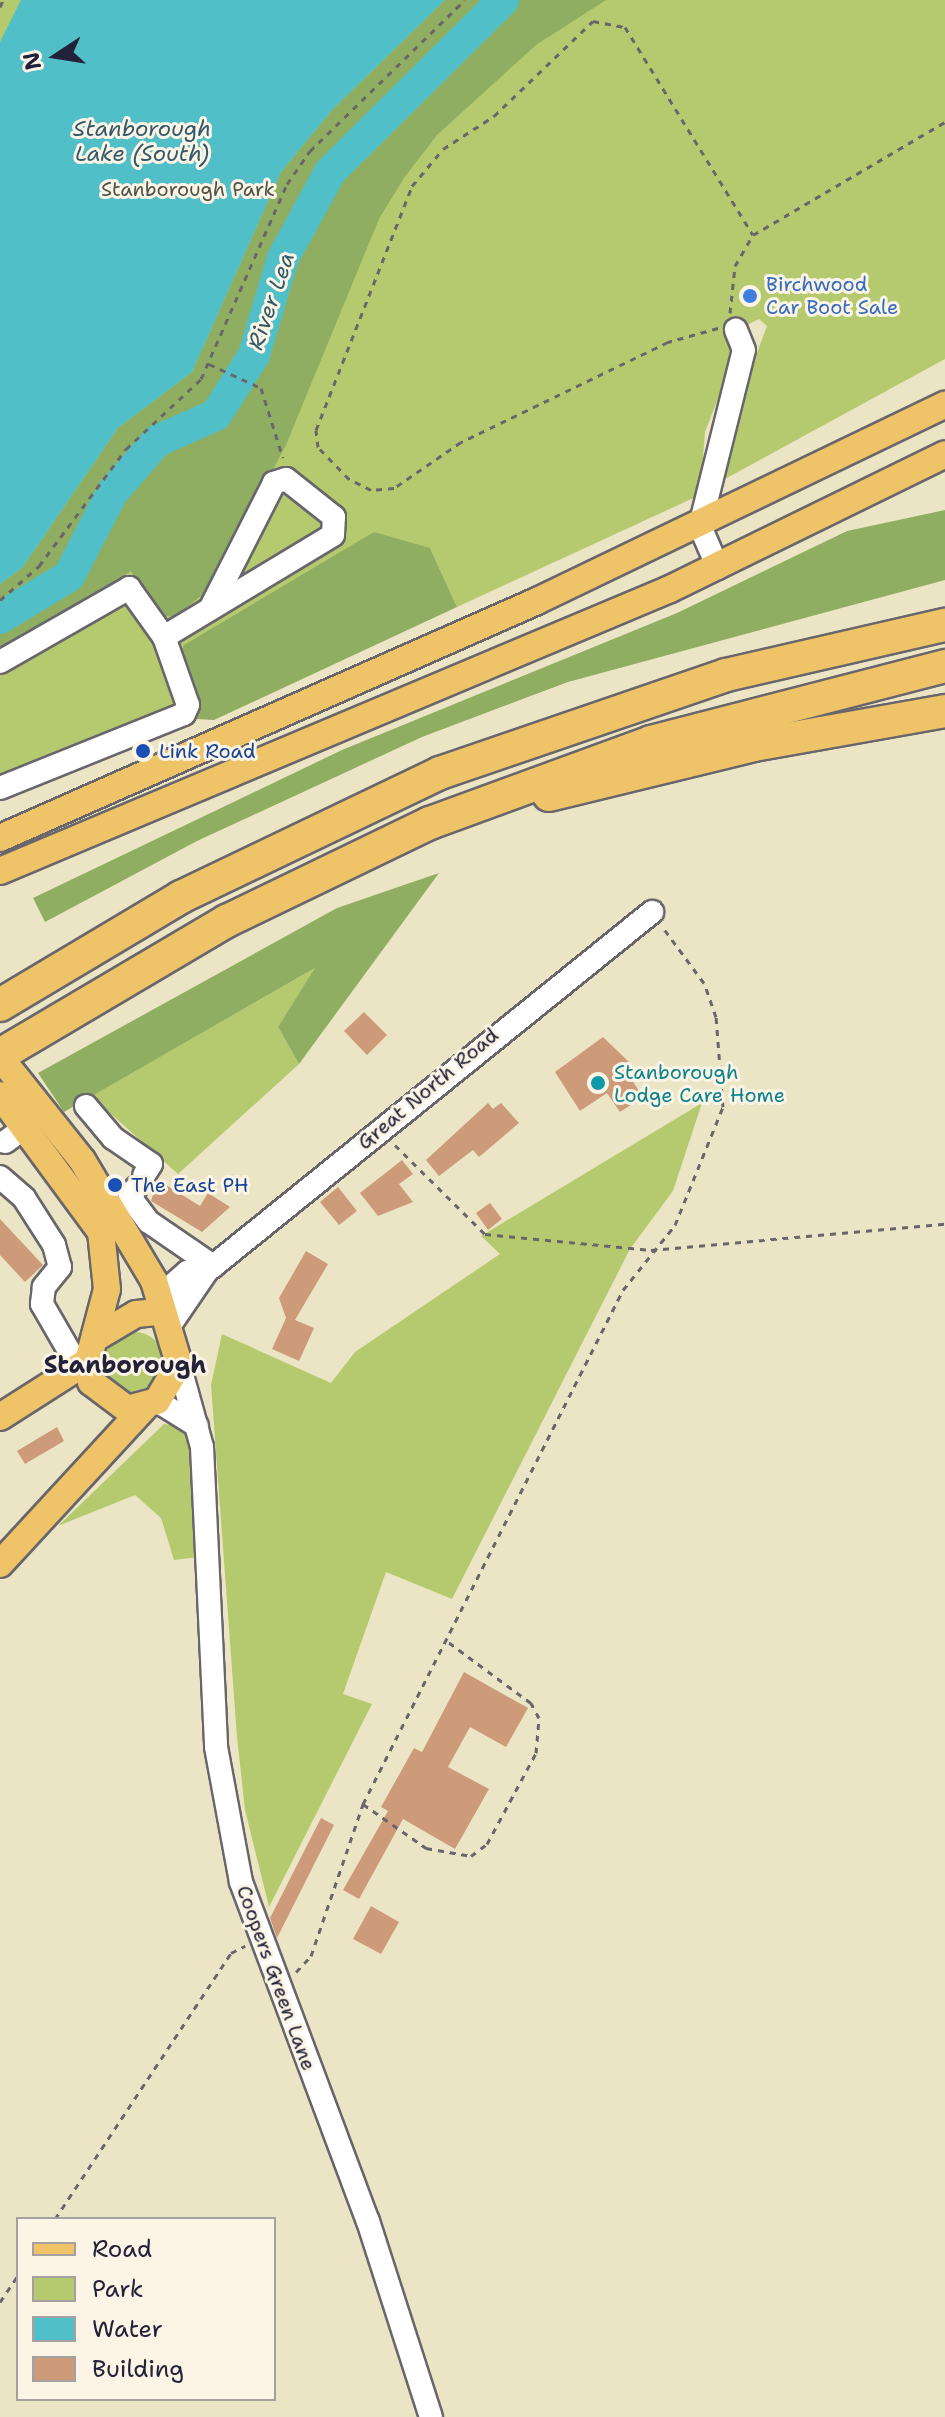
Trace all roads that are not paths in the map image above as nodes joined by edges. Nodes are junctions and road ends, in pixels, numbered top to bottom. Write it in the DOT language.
graph roads {
  1 [pos="736,330"];
  2 [pos="945,405"];
  3 [pos="945,454"];
  4 [pos="700,526"];
  5 [pos="718,568"];
  6 [pos="210,609"];
  7 [pos="945,615"];
  8 [pos="945,625"];
  9 [pos="896,633"];
  10 [pos="164,637"];
  11 [pos="0,662"];
  12 [pos="945,666"];
  13 [pos="945,711"];
  14 [pos="0,788"];
  15 [pos="430,823"];
  16 [pos="0,838"];
  17 [pos="0,871"];
  18 [pos="652,912"];
  19 [pos="2,1004"];
  20 [pos="8,1050"];
  21 [pos="0,1095"];
  22 [pos="86,1106"];
  23 [pos="0,1177"];
  24 [pos="210,1268"];
  25 [pos="164,1317"];
  26 [pos="92,1349"];
  27 [pos="179,1364"];
  28 [pos="49,1388"];
  29 [pos="103,1396"];
  30 [pos="151,1404"];
  31 [pos="0,1417"];
  32 [pos="197,1426"];
  33 [pos="108,1447"];
  34 [pos="0,1564"];
  35 [pos="431,2417"];
  1 -- 4 [label="street"];
  2 -- 4 [label="main road"];
  3 -- 5 [label="main road"];
  4 -- 5 [label="street"];
  4 -- 16 [label="main road"];
  5 -- 17 [label="main road"];
  6 -- 6 [label="street"];
  6 -- 10 [label="street"];
  7 -- 9 [label="highway"];
  8 -- 9 [label="highway"];
  9 -- 19 [label="highway"];
  10 -- 11 [label="street"];
  10 -- 14 [label="street"];
  12 -- 15 [label="highway"];
  13 -- 15 [label="highway"];
  15 -- 20 [label="highway"];
  18 -- 24 [label="street, Great North Road"];
  20 -- 25 [label="main road"];
  21 -- 26 [label="main road"];
  22 -- 24 [label="street"];
  23 -- 26 [label="street"];
  24 -- 25 [label="street, Great North Road"];
  25 -- 26 [label="main road"];
  25 -- 27 [label="main road"];
  26 -- 28 [label="main road"];
  26 -- 29 [label="main road"];
  27 -- 30 [label="main road"];
  27 -- 32 [label="street, Coopers Green Lane"];
  28 -- 29 [label="main road"];
  28 -- 31 [label="main road"];
  29 -- 30 [label="main road"];
  29 -- 33 [label="main road"];
  30 -- 32 [label="street"];
  30 -- 33 [label="main road"];
  32 -- 35 [label="street, Coopers Green Lane"];
  33 -- 34 [label="main road"];
}
